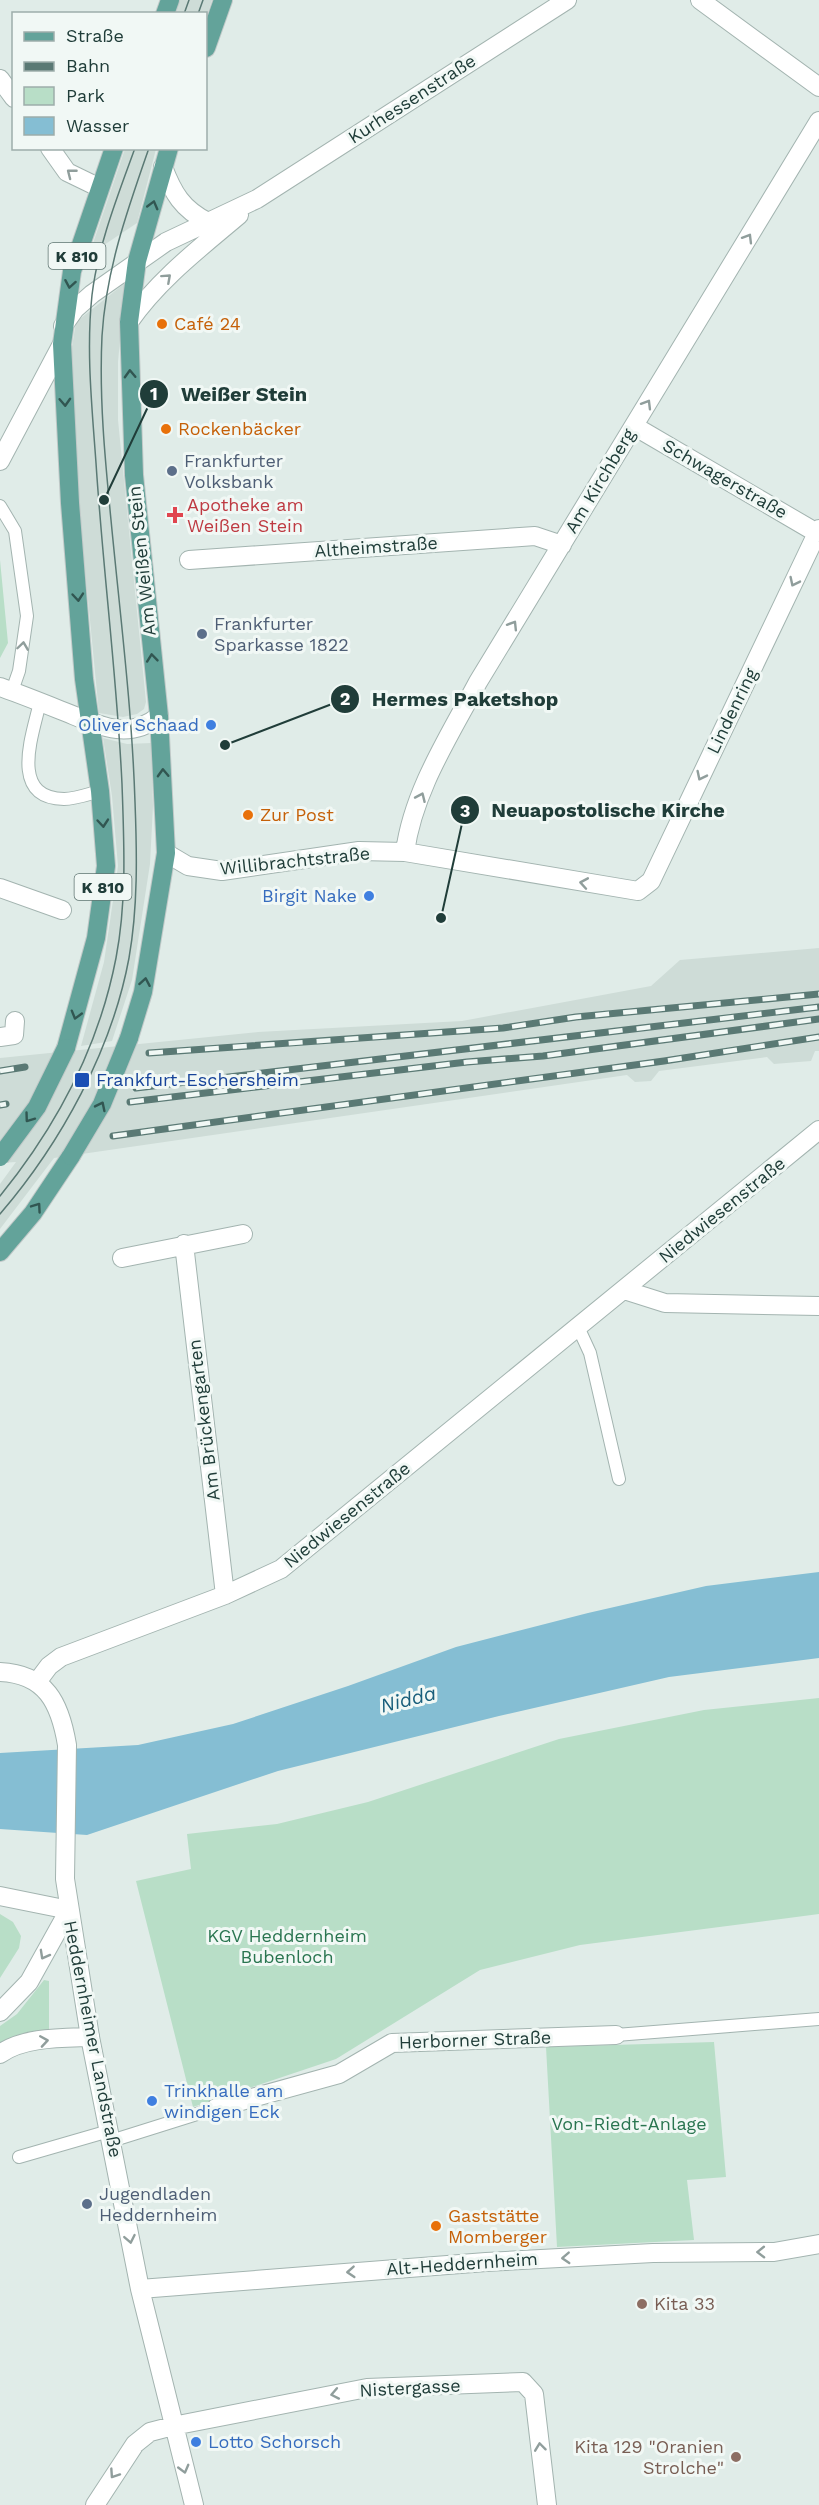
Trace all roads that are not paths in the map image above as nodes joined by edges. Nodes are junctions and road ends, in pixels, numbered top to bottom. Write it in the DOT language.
graph roads {
  1 [pos="223,0"];
  2 [pos="567,0"];
  3 [pos="700,0"];
  4 [pos="207,45"];
  5 [pos="0,79"];
  6 [pos="819,87"];
  7 [pos="12,95"];
  8 [pos="819,122"];
  9 [pos="51,150"];
  10 [pos="113,150"];
  11 [pos="169,150"];
  12 [pos="163,167"];
  13 [pos="100,189"];
  14 [pos="257,199"];
  15 [pos="208,222"];
  16 [pos="137,261"];
  17 [pos="129,322"];
  18 [pos="62,335"];
  19 [pos="634,426"];
  20 [pos="0,461"];
  21 [pos="0,506"];
  22 [pos="818,531"];
  23 [pos="562,545"];
  24 [pos="189,560"];
  25 [pos="6,689"];
  26 [pos="40,702"];
  27 [pos="159,716"];
  28 [pos="90,723"];
  29 [pos="100,791"];
  30 [pos="405,852"];
  31 [pos="166,853"];
  32 [pos="0,888"];
  33 [pos="641,889"];
  34 [pos="62,910"];
  35 [pos="15,1021"];
  36 [pos="0,1037"];
  37 [pos="819,1130"];
  38 [pos="0,1157"];
  39 [pos="243,1234"];
  40 [pos="184,1244"];
  41 [pos="0,1252"];
  42 [pos="122,1258"];
  43 [pos="624,1290"];
  44 [pos="819,1306"];
  45 [pos="578,1327"];
  46 [pos="619,1479"];
  47 [pos="225,1596"];
  48 [pos="0,1672"];
  49 [pos="37,1682"];
  50 [pos="0,1896"];
  51 [pos="69,1910"];
  52 [pos="0,2012"];
  53 [pos="819,2019"];
  54 [pos="616,2035"];
  55 [pos="90,2037"];
  56 [pos="0,2054"];
  57 [pos="216,2108"];
  58 [pos="110,2136"];
  59 [pos="20,2157"];
  60 [pos="819,2244"];
  61 [pos="140,2289"];
  62 [pos="173,2426"];
  63 [pos="94,2505"];
  64 [pos="194,2505"];
  65 [pos="547,2505"];
  1 -- 4 [label="main road"];
  2 -- 14 [label="street, Kurhessenstraße"];
  3 -- 6 [label="street"];
  5 -- 7 [label="street"];
  19 -- 8 [label="street, Am Kirchberg, one-way"];
  13 -- 9 [label="street, one-way"];
  10 -- 13 [label="main road, K 810"];
  11 -- 12 [label="main road, Am Weißen Stein"];
  12 -- 15 [label="street"];
  16 -- 12 [label="main road, Am Weißen Stein, one-way"];
  13 -- 18 [label="main road, K 810, one-way"];
  14 -- 15 [label="street, Kurhessenstraße"];
  17 -- 14 [label="street, Kurhessenstraße, one-way"];
  15 -- 16 [label="street, Kurhessenstraße"];
  16 -- 17 [label="main road, Am Weißen Stein"];
  16 -- 18 [label="street, Kurhessenstraße"];
  27 -- 17 [label="main road, Am Weißen Stein, one-way"];
  18 -- 20 [label="street, Kurhessenstraße"];
  18 -- 28 [label="main road, K 810, one-way"];
  19 -- 22 [label="street, Schwagerstraße"];
  19 -- 23 [label="street, Am Kirchberg"];
  25 -- 21 [label="lane, one-way"];
  22 -- 33 [label="street, Lindenring, one-way"];
  23 -- 24 [label="street, Altheimstraße"];
  30 -- 23 [label="street, Am Kirchberg, one-way"];
  25 -- 26 [label="street"];
  26 -- 28 [label="street"];
  26 -- 29 [label="lane"];
  27 -- 28 [label="street"];
  31 -- 27 [label="main road, Am Weißen Stein, one-way"];
  28 -- 29 [label="main road, K 810"];
  29 -- 38 [label="main road, K 810, one-way, bridge"];
  30 -- 31 [label="street, Willibrachtstraße"];
  33 -- 30 [label="street, Willibrachtstraße, one-way"];
  41 -- 31 [label="main road, Am Weißen Stein, one-way, bridge"];
  32 -- 34 [label="street"];
  35 -- 36 [label="street"];
  37 -- 43 [label="street, Niedwiesenstraße"];
  39 -- 40 [label="street"];
  40 -- 42 [label="street"];
  40 -- 47 [label="street, Am Brückengarten"];
  43 -- 44 [label="street"];
  43 -- 45 [label="street, Niedwiesenstraße"];
  45 -- 46 [label="lane"];
  45 -- 47 [label="street, Niedwiesenstraße"];
  47 -- 49 [label="street, Niedwiesenstraße"];
  48 -- 49 [label="street"];
  49 -- 51 [label="street, Heddernheimer Landstraße"];
  50 -- 51 [label="street"];
  51 -- 52 [label="street, one-way"];
  51 -- 55 [label="street, Heddernheimer Landstraße"];
  53 -- 54 [label="lane, Herborner Straße"];
  54 -- 57 [label="street, Herborner Straße"];
  56 -- 55 [label="street, one-way"];
  55 -- 58 [label="street, Heddernheimer Landstraße"];
  57 -- 58 [label="lane, Herborner Straße"];
  58 -- 59 [label="lane, Herborner Straße"];
  58 -- 61 [label="street, Heddernheimer Landstraße, one-way"];
  60 -- 61 [label="street, Alt-Heddernheim, one-way"];
  61 -- 62 [label="street, Heddernheimer Landstraße"];
  62 -- 63 [label="street, Nistergasse, one-way"];
  62 -- 64 [label="street, Heddernheimer Landstraße, one-way"];
  65 -- 62 [label="street, Nistergasse, one-way"];
}
